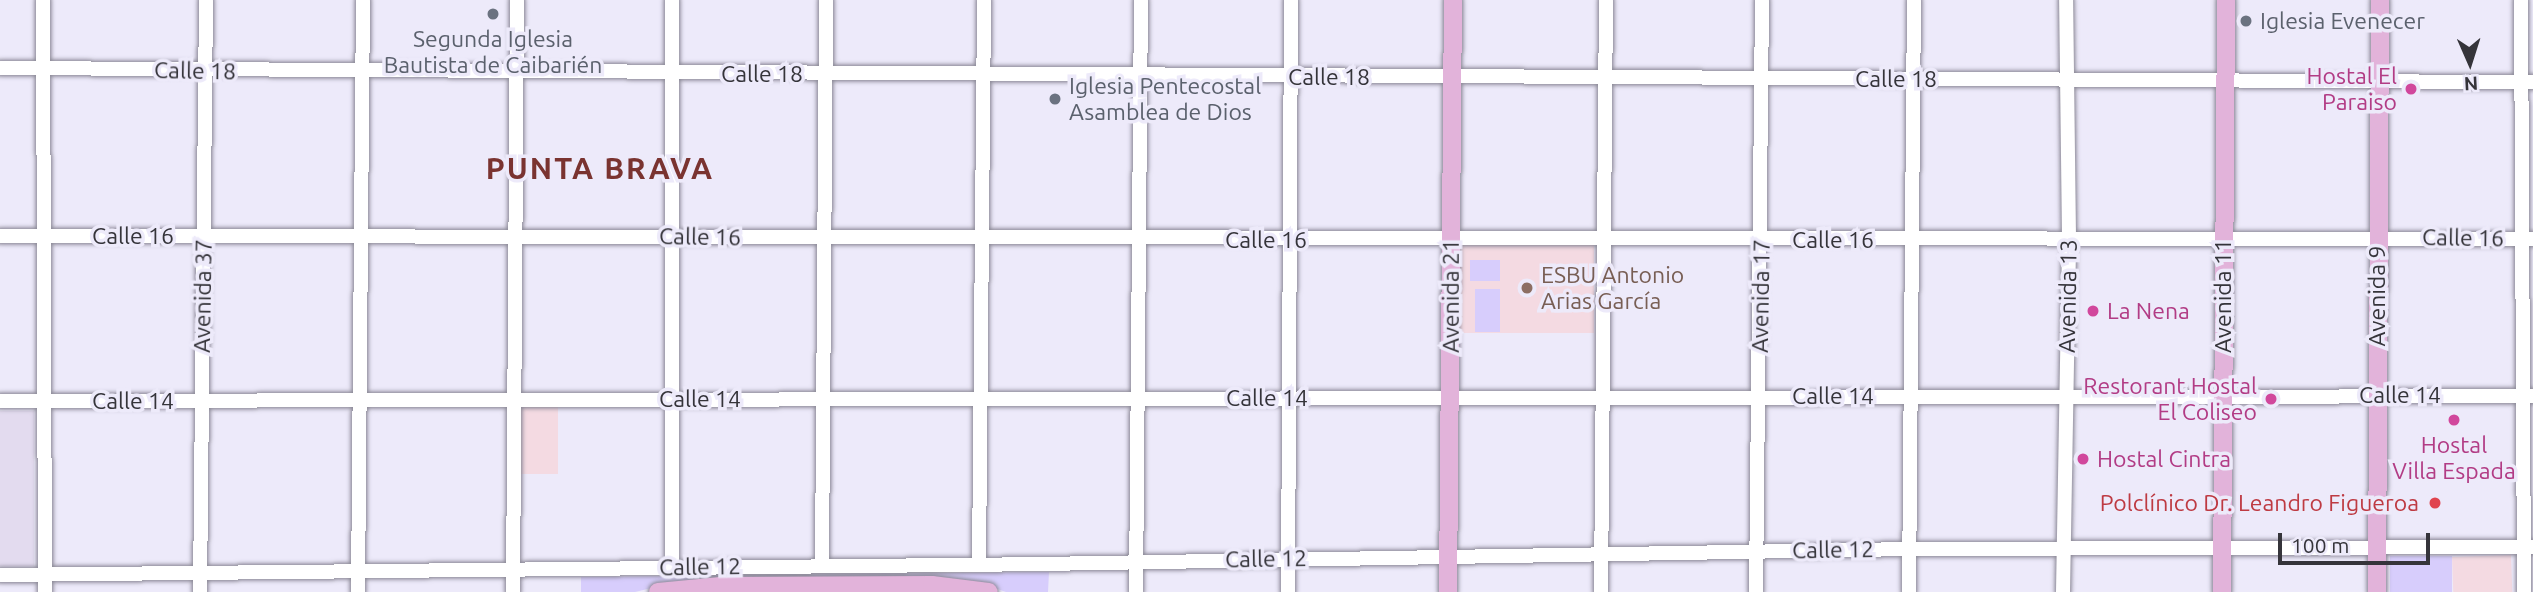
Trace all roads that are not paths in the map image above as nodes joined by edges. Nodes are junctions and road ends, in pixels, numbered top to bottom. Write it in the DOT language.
graph roads {
  1 [pos="43,0"];
  2 [pos="206,0"];
  3 [pos="363,0"];
  4 [pos="517,0"];
  5 [pos="672,0"];
  6 [pos="826,0"];
  7 [pos="984,0"];
  8 [pos="1141,0"];
  9 [pos="1291,0"];
  10 [pos="1453,0"];
  11 [pos="1606,0"];
  12 [pos="1762,0"];
  13 [pos="1914,0"];
  14 [pos="2066,0"];
  15 [pos="2226,0"];
  16 [pos="2380,0"];
  17 [pos="2521,0"];
  18 [pos="0,68"];
  19 [pos="44,69"];
  20 [pos="205,72"];
  21 [pos="363,72"];
  22 [pos="517,73"];
  23 [pos="672,74"];
  24 [pos="826,74"];
  25 [pos="983,75"];
  26 [pos="1141,76"];
  27 [pos="1291,76"];
  28 [pos="1453,77"];
  29 [pos="1605,78"];
  30 [pos="1761,79"];
  31 [pos="1913,79"];
  32 [pos="2066,80"];
  33 [pos="2225,81"];
  34 [pos="2379,81"];
  35 [pos="2527,82"];
  36 [pos="360,235"];
  37 [pos="516,235"];
  38 [pos="0,236"];
  39 [pos="44,236"];
  40 [pos="204,237"];
  41 [pos="670,237"];
  42 [pos="2069,237"];
  43 [pos="2222,237"];
  44 [pos="2378,237"];
  45 [pos="982,238"];
  46 [pos="824,239"];
  47 [pos="2528,239"];
  48 [pos="1138,240"];
  49 [pos="1451,240"];
  50 [pos="1604,240"];
  51 [pos="1762,240"];
  52 [pos="1912,240"];
  53 [pos="1289,241"];
  54 [pos="2223,395"];
  55 [pos="2377,395"];
  56 [pos="1760,396"];
  57 [pos="1913,396"];
  58 [pos="2066,396"];
  59 [pos="2528,396"];
  60 [pos="1450,397"];
  61 [pos="1602,397"];
  62 [pos="1137,398"];
  63 [pos="1288,398"];
  64 [pos="823,399"];
  65 [pos="981,399"];
  66 [pos="359,400"];
  67 [pos="514,400"];
  68 [pos="670,400"];
  69 [pos="0,401"];
  70 [pos="43,401"];
  71 [pos="200,401"];
  72 [pos="2222,547"];
  73 [pos="2377,547"];
  74 [pos="2529,547"];
  75 [pos="2064,548"];
  76 [pos="1910,549"];
  77 [pos="1756,550"];
  78 [pos="1602,552"];
  79 [pos="1448,556"];
  80 [pos="1288,558"];
  81 [pos="1136,561"];
  82 [pos="822,565"];
  83 [pos="979,565"];
  84 [pos="672,568"];
  85 [pos="513,570"];
  86 [pos="200,573"];
  87 [pos="358,573"];
  88 [pos="45,574"];
  89 [pos="0,575"];
  90 [pos="45,592"];
  91 [pos="200,592"];
  92 [pos="358,592"];
  93 [pos="513,592"];
  94 [pos="658,592"];
  95 [pos="989,592"];
  96 [pos="1136,592"];
  97 [pos="1288,592"];
  98 [pos="1448,592"];
  99 [pos="1601,592"];
  100 [pos="1756,592"];
  101 [pos="1909,592"];
  102 [pos="2063,592"];
  103 [pos="2221,592"];
  104 [pos="2377,592"];
  105 [pos="2525,592"];
  1 -- 19 [label="street"];
  2 -- 20 [label="street, Avenida 37"];
  3 -- 21 [label="street"];
  4 -- 22 [label="street"];
  5 -- 23 [label="street"];
  6 -- 24 [label="street"];
  7 -- 25 [label="street"];
  8 -- 26 [label="street"];
  9 -- 27 [label="street"];
  10 -- 28 [label="main road, Avenida 21"];
  11 -- 29 [label="street"];
  12 -- 30 [label="street, Avenida 17"];
  13 -- 31 [label="street"];
  14 -- 32 [label="street, Avenida 13"];
  15 -- 33 [label="main road, Avenida 11"];
  16 -- 34 [label="main road, Avenida 9"];
  17 -- 35 [label="street"];
  18 -- 19 [label="street, Calle 18"];
  19 -- 20 [label="street, Calle 18"];
  19 -- 39 [label="street"];
  20 -- 21 [label="street, Calle 18"];
  20 -- 40 [label="street, Avenida 37"];
  21 -- 22 [label="street, Calle 18"];
  21 -- 36 [label="street"];
  22 -- 23 [label="street, Calle 18"];
  22 -- 37 [label="street"];
  23 -- 24 [label="street, Calle 18"];
  23 -- 41 [label="street"];
  24 -- 25 [label="street, Calle 18"];
  24 -- 46 [label="street"];
  25 -- 26 [label="street, Calle 18"];
  25 -- 45 [label="street"];
  26 -- 27 [label="street, Calle 18"];
  26 -- 48 [label="street"];
  27 -- 28 [label="street, Calle 18"];
  27 -- 53 [label="street"];
  28 -- 29 [label="street, Calle 18"];
  28 -- 49 [label="main road, Avenida 21"];
  29 -- 30 [label="street, Calle 18"];
  29 -- 50 [label="street"];
  30 -- 31 [label="street, Calle 18"];
  30 -- 51 [label="street, Avenida 17"];
  31 -- 32 [label="street, Calle 18"];
  31 -- 52 [label="street"];
  32 -- 33 [label="street, Calle 18"];
  32 -- 42 [label="street, Avenida 13"];
  33 -- 34 [label="street, Calle 18"];
  33 -- 43 [label="main road, Avenida 11"];
  34 -- 35 [label="street, Calle 18"];
  34 -- 44 [label="main road, Avenida 9"];
  35 -- 47 [label="street"];
  36 -- 37 [label="street, Calle 16"];
  36 -- 40 [label="street, Calle 16"];
  36 -- 66 [label="street"];
  37 -- 41 [label="street, Calle 16"];
  37 -- 67 [label="street"];
  38 -- 39 [label="street, Calle 16"];
  39 -- 40 [label="street, Calle 16"];
  39 -- 70 [label="street"];
  40 -- 71 [label="street, Avenida 37"];
  41 -- 46 [label="street, Calle 16"];
  41 -- 68 [label="street"];
  42 -- 43 [label="street, Calle 16"];
  42 -- 52 [label="street, Calle 16"];
  42 -- 58 [label="street, Avenida 13"];
  43 -- 44 [label="street, Calle 16"];
  43 -- 54 [label="main road, Avenida 11"];
  44 -- 47 [label="street, Calle 16"];
  44 -- 55 [label="main road, Avenida 9"];
  45 -- 46 [label="street, Calle 16"];
  45 -- 48 [label="street, Calle 16"];
  45 -- 65 [label="street"];
  46 -- 64 [label="street"];
  47 -- 59 [label="street"];
  48 -- 53 [label="street, Calle 16"];
  48 -- 62 [label="street"];
  49 -- 50 [label="street, Calle 16"];
  49 -- 53 [label="street, Calle 16"];
  49 -- 60 [label="main road, Avenida 21"];
  50 -- 51 [label="street, Calle 16"];
  50 -- 61 [label="street"];
  51 -- 52 [label="street, Calle 16"];
  51 -- 56 [label="street, Avenida 17"];
  52 -- 57 [label="street"];
  53 -- 63 [label="street"];
  54 -- 55 [label="street, Calle 14"];
  54 -- 58 [label="street, Calle 14"];
  54 -- 72 [label="main road, Avenida 11"];
  55 -- 59 [label="street, Calle 14"];
  55 -- 73 [label="main road, Avenida 9"];
  56 -- 57 [label="street, Calle 14"];
  56 -- 61 [label="street, Calle 14"];
  56 -- 77 [label="street, Avenida 17"];
  57 -- 58 [label="street, Calle 14"];
  57 -- 76 [label="street"];
  58 -- 75 [label="street, Avenida 13"];
  59 -- 74 [label="street"];
  60 -- 61 [label="street, Calle 14"];
  60 -- 63 [label="street, Calle 14"];
  60 -- 79 [label="main road, Avenida 21"];
  61 -- 78 [label="street"];
  62 -- 63 [label="street, Calle 14"];
  62 -- 65 [label="street, Calle 14"];
  62 -- 81 [label="street"];
  63 -- 80 [label="street"];
  64 -- 65 [label="street, Calle 14"];
  64 -- 68 [label="street, Calle 14"];
  64 -- 82 [label="street"];
  65 -- 83 [label="street"];
  66 -- 67 [label="street, Calle 14"];
  66 -- 71 [label="street, Calle 14"];
  66 -- 87 [label="street"];
  67 -- 68 [label="street, Calle 14"];
  67 -- 85 [label="street"];
  68 -- 84 [label="street"];
  69 -- 70 [label="street, Calle 14"];
  70 -- 71 [label="street, Calle 14"];
  70 -- 88 [label="street"];
  71 -- 86 [label="street, Avenida 37"];
  72 -- 73 [label="street, Calle 12"];
  72 -- 75 [label="street, Calle 12"];
  72 -- 103 [label="main road, Avenida 11"];
  73 -- 74 [label="street, Calle 12"];
  73 -- 104 [label="main road, Avenida 9"];
  74 -- 105 [label="street"];
  75 -- 76 [label="street, Calle 12"];
  75 -- 102 [label="street, Avenida 13"];
  76 -- 77 [label="street, Calle 12"];
  76 -- 101 [label="street"];
  77 -- 78 [label="street, Calle 12"];
  77 -- 100 [label="street, Avenida 17"];
  78 -- 79 [label="street, Calle 12"];
  78 -- 99 [label="street"];
  79 -- 80 [label="street, Calle 12"];
  79 -- 98 [label="main road, Avenida 21"];
  80 -- 81 [label="street, Calle 12"];
  80 -- 97 [label="street"];
  81 -- 83 [label="street, Calle 12"];
  81 -- 96 [label="street"];
  82 -- 83 [label="street, Calle 12"];
  82 -- 84 [label="street, Calle 12"];
  84 -- 85 [label="street, Calle 12"];
  85 -- 87 [label="street, Calle 12"];
  85 -- 93 [label="street"];
  86 -- 87 [label="street, Calle 12"];
  86 -- 88 [label="street, Calle 12"];
  86 -- 91 [label="street, Avenida 37"];
  87 -- 92 [label="street"];
  88 -- 89 [label="street, Calle 12"];
  88 -- 90 [label="street"];
  94 -- 95 [label="main road"];
}
